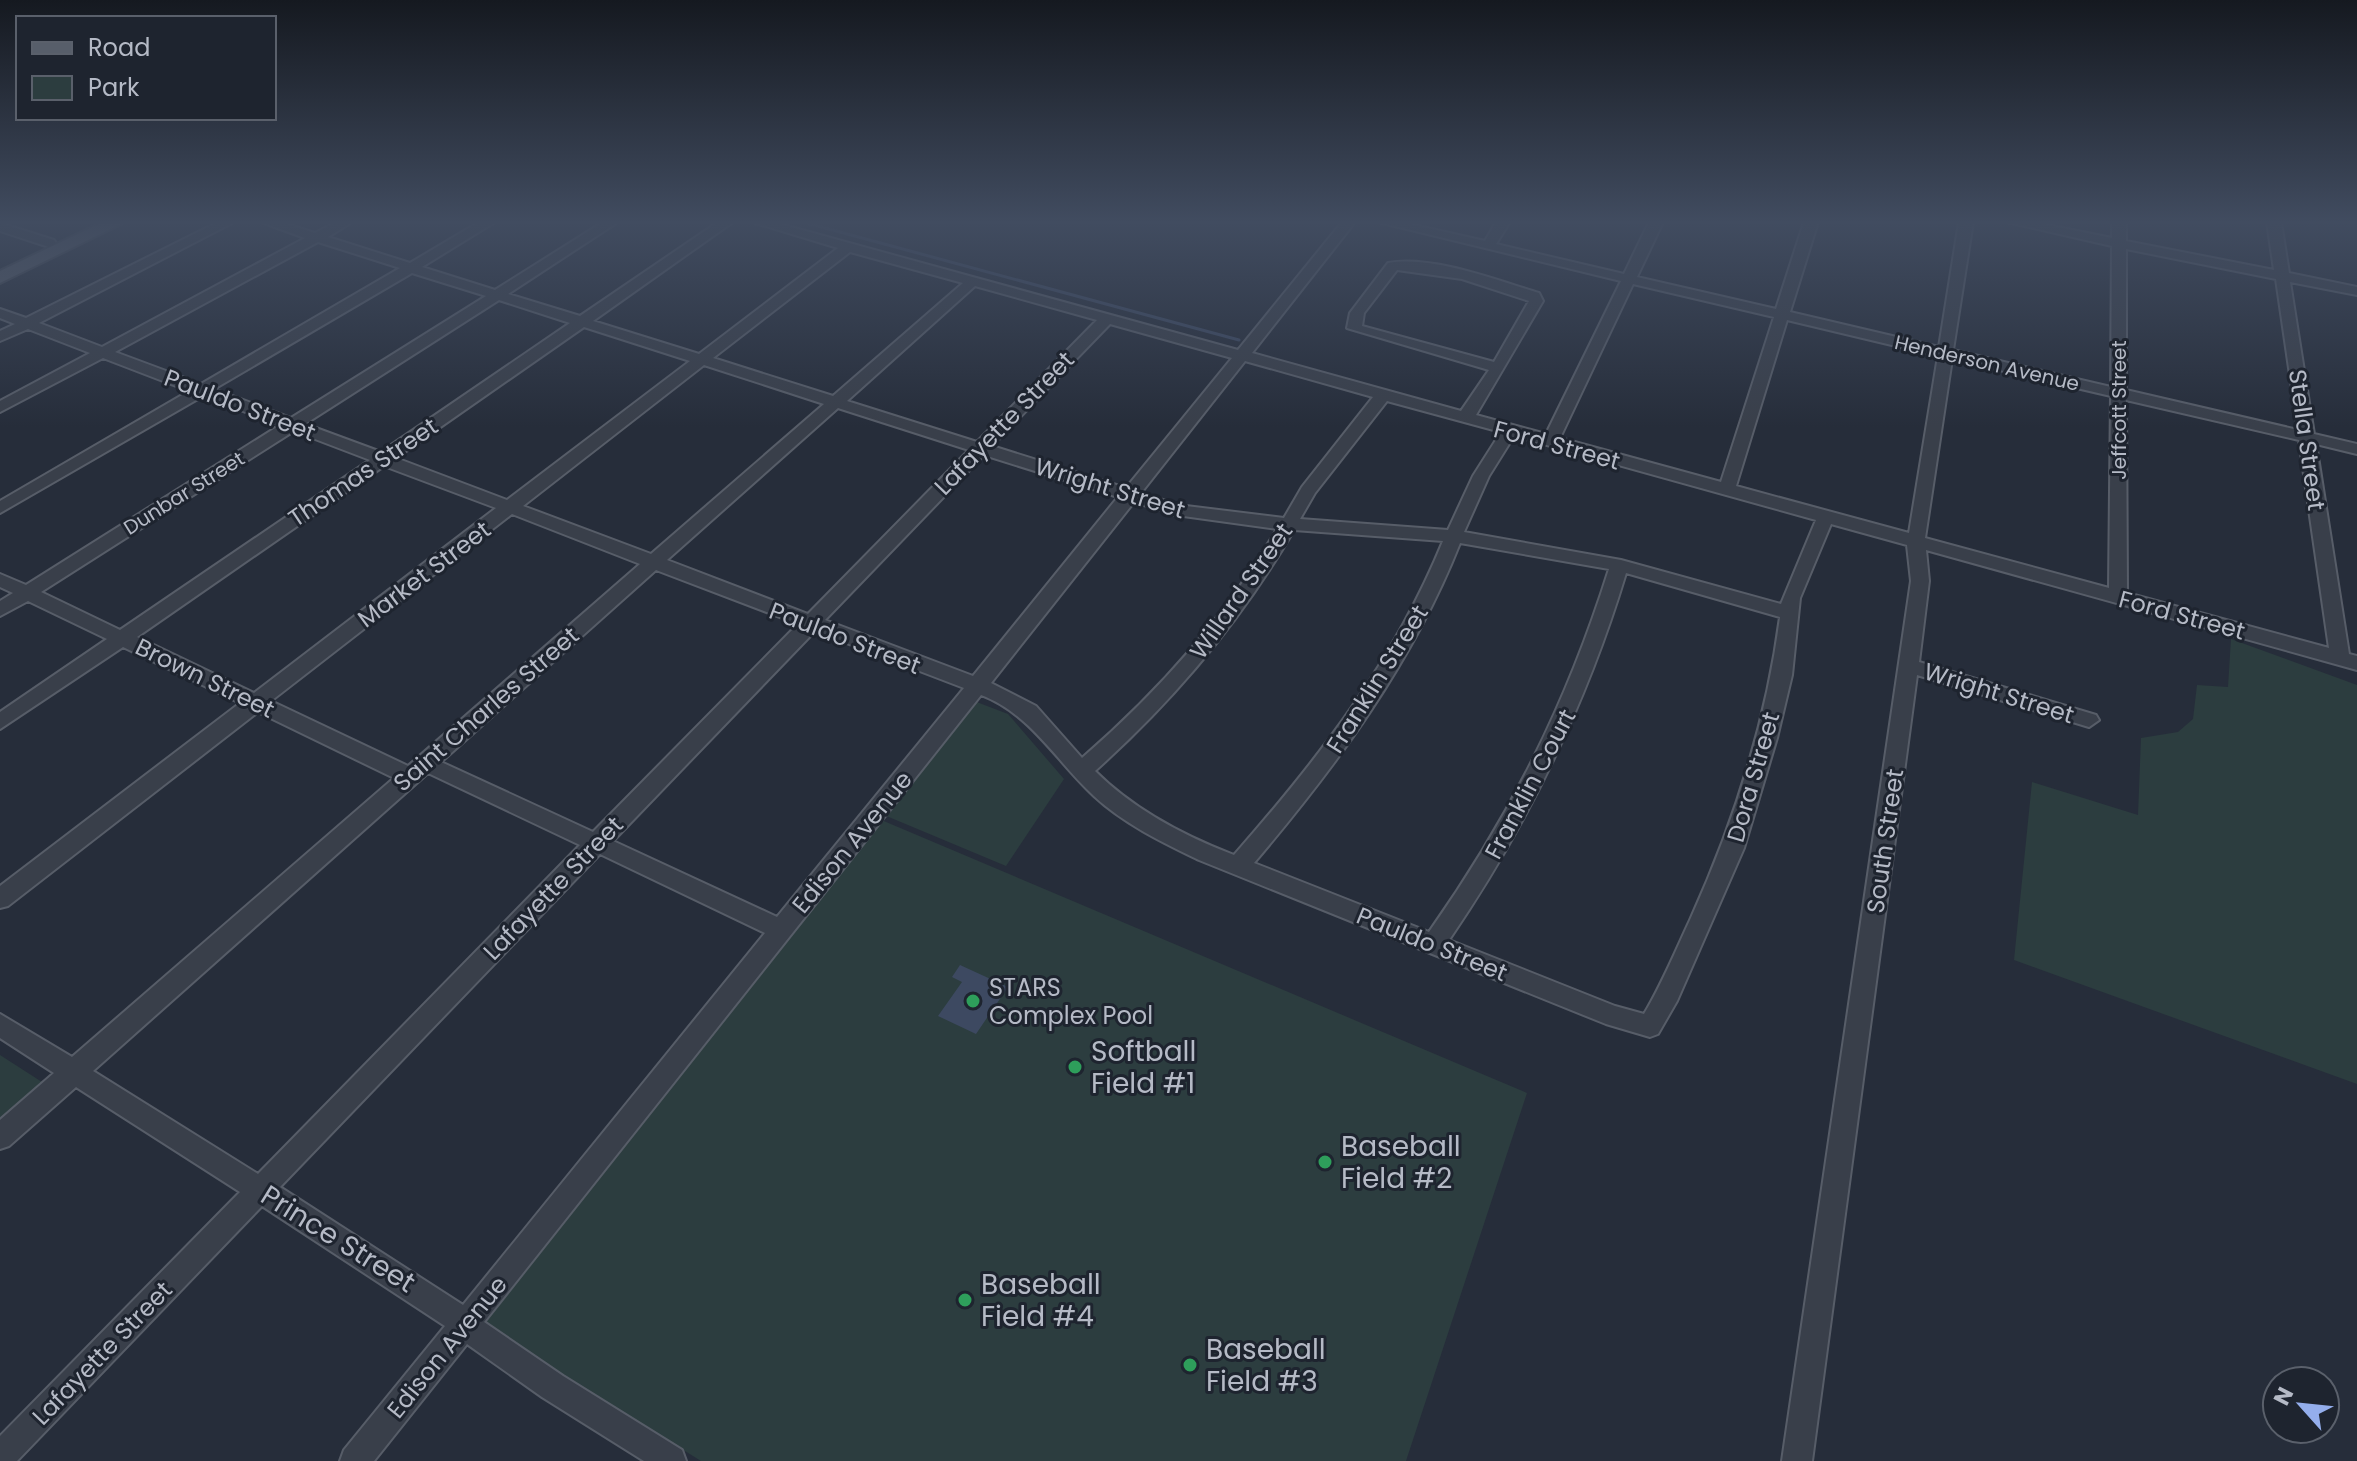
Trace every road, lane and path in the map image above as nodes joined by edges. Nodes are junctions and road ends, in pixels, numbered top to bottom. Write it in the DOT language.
graph roads {
  1 [pos="92,290"];
  2 [pos="220,290"];
  3 [pos="362,290"];
  4 [pos="479,290"];
  5 [pos="506,290"];
  6 [pos="627,290"];
  7 [pos="792,290"];
  8 [pos="963,290"];
  9 [pos="1002,290"];
  10 [pos="1295,290"];
  11 [pos="1375,290"];
  12 [pos="1510,290"];
  13 [pos="1623,290"];
  14 [pos="1676,290"];
  15 [pos="1789,290"];
  16 [pos="1955,290"];
  17 [pos="2119,290"];
  18 [pos="2284,290"];
  19 [pos="497,296"];
  20 [pos="0,313"];
  21 [pos="1781,315"];
  22 [pos="1106,319"];
  23 [pos="580,322"];
  24 [pos="27,323"];
  25 [pos="0,337"];
  26 [pos="104,352"];
  27 [pos="1945,353"];
  28 [pos="1242,357"];
  29 [pos="701,361"];
  30 [pos="1498,368"];
  31 [pos="194,387"];
  32 [pos="2119,394"];
  33 [pos="1382,396"];
  34 [pos="835,402"];
  35 [pos="0,407"];
  36 [pos="1468,420"];
  37 [pos="290,426"];
  38 [pos="1509,432"];
  39 [pos="2306,437"];
  40 [pos="1550,443"];
  41 [pos="980,448"];
  42 [pos="2357,449"];
  43 [pos="382,460"];
  44 [pos="1726,491"];
  45 [pos="0,492"];
  46 [pos="1131,495"];
  47 [pos="0,508"];
  48 [pos="509,509"];
  49 [pos="1825,518"];
  50 [pos="1290,523"];
  51 [pos="1454,536"];
  52 [pos="1916,543"];
  53 [pos="652,564"];
  54 [pos="1619,567"];
  55 [pos="0,580"];
  56 [pos="27,593"];
  57 [pos="2118,597"];
  58 [pos="0,610"];
  59 [pos="1788,613"];
  60 [pos="809,624"];
  61 [pos="122,638"];
  62 [pos="2349,661"];
  63 [pos="1909,666"];
  64 [pos="976,687"];
  65 [pos="256,702"];
  66 [pos="2089,720"];
  67 [pos="0,722"];
  68 [pos="417,770"];
  69 [pos="1082,770"];
  70 [pos="596,843"];
  71 [pos="1238,866"];
  72 [pos="0,899"];
  73 [pos="782,930"];
  74 [pos="1434,944"];
  75 [pos="0,1025"];
  76 [pos="1650,1026"];
  77 [pos="74,1072"];
  78 [pos="0,1137"];
  79 [pos="261,1190"];
  80 [pos="465,1325"];
  81 [pos="0,1457"];
  82 [pos="355,1461"];
  83 [pos="671,1461"];
  84 [pos="1797,1461"];
  1 -- 24 [label="street"];
  2 -- 26 [label="street"];
  3 -- 31 [label="street"];
  4 -- 19 [label="street, Wright Street"];
  5 -- 19 [label="street, Dunbar Street"];
  6 -- 23 [label="street, Thomas Street"];
  7 -- 29 [label="street, Market Street"];
  8 -- 34 [label="street, Saint Charles Street"];
  9 -- 22 [label="street, Ford Street"];
  10 -- 28 [label="street, Edison Avenue"];
  11 -- 30 [label="street"];
  12 -- 30 [label="street"];
  13 -- 40 [label="street"];
  14 -- 21 [label="street, Henderson Avenue"];
  15 -- 21 [label="street"];
  16 -- 27 [label="street, South Street"];
  17 -- 32 [label="street, Jeffcott Street"];
  18 -- 39 [label="street, Stella Street"];
  19 -- 23 [label="street, Wright Street"];
  19 -- 37 [label="street, Dunbar Street"];
  20 -- 24 [label="street, Pauldo Street"];
  21 -- 27 [label="street, Henderson Avenue"];
  21 -- 44 [label="street"];
  22 -- 28 [label="street, Ford Street"];
  22 -- 41 [label="street, Lafayette Street"];
  23 -- 29 [label="street, Wright Street"];
  23 -- 43 [label="street, Thomas Street"];
  24 -- 25 [label="street"];
  24 -- 26 [label="street, Pauldo Street"];
  26 -- 31 [label="street, Pauldo Street"];
  26 -- 35 [label="street"];
  27 -- 32 [label="street, Henderson Avenue"];
  27 -- 52 [label="street, South Street"];
  28 -- 33 [label="street, Ford Street"];
  28 -- 46 [label="street, Edison Avenue"];
  29 -- 34 [label="street, Wright Street"];
  29 -- 48 [label="street, Market Street"];
  30 -- 36 [label="street"];
  31 -- 37 [label="street, Pauldo Street"];
  31 -- 45 [label="street"];
  31 -- 47 [label="street"];
  32 -- 39 [label="street, Henderson Avenue"];
  32 -- 57 [label="street, Jeffcott Street"];
  33 -- 36 [label="street, Ford Street"];
  33 -- 50 [label="street, Willard Street"];
  34 -- 41 [label="street, Wright Street"];
  34 -- 53 [label="street, Saint Charles Street"];
  36 -- 38 [label="street, Ford Street"];
  37 -- 43 [label="street, Pauldo Street"];
  37 -- 56 [label="street, Dunbar Street"];
  38 -- 40 [label="street, Ford Street"];
  38 -- 51 [label="street, Franklin Street"];
  39 -- 42 [label="street, Henderson Avenue"];
  39 -- 62 [label="street, Stella Street"];
  40 -- 44 [label="street, Ford Street"];
  41 -- 46 [label="street, Wright Street"];
  41 -- 60 [label="street, Lafayette Street"];
  43 -- 48 [label="street, Pauldo Street"];
  43 -- 61 [label="street, Thomas Street"];
  44 -- 49 [label="street, Ford Street"];
  46 -- 50 [label="street, Wright Street"];
  46 -- 64 [label="street, Edison Avenue"];
  48 -- 53 [label="street, Pauldo Street"];
  48 -- 65 [label="street, Market Street"];
  49 -- 52 [label="street, Ford Street"];
  49 -- 59 [label="street, Dora Street"];
  50 -- 51 [label="street, Wright Street"];
  50 -- 69 [label="street, Willard Street"];
  51 -- 54 [label="street, Wright Street"];
  51 -- 71 [label="street, Franklin Street"];
  52 -- 57 [label="street, Ford Street"];
  52 -- 63 [label="street, South Street"];
  53 -- 60 [label="street, Pauldo Street"];
  53 -- 68 [label="street, Saint Charles Street"];
  54 -- 59 [label="street, Wright Street"];
  54 -- 74 [label="street, Franklin Court"];
  55 -- 56 [label="street, Brown Street"];
  56 -- 58 [label="street, Dunbar Street"];
  56 -- 61 [label="street, Brown Street"];
  57 -- 62 [label="street, Ford Street"];
  59 -- 76 [label="street, Dora Street"];
  60 -- 64 [label="street, Pauldo Street"];
  60 -- 70 [label="street, Lafayette Street"];
  61 -- 65 [label="street, Brown Street"];
  61 -- 67 [label="street, Thomas Street"];
  63 -- 66 [label="street, Wright Street"];
  63 -- 84 [label="street, South Street"];
  64 -- 69 [label="street, Pauldo Street"];
  64 -- 73 [label="street, Edison Avenue"];
  65 -- 68 [label="street, Brown Street"];
  65 -- 72 [label="street, Market Street"];
  68 -- 70 [label="street, Brown Street"];
  68 -- 77 [label="street, Saint Charles Street"];
  69 -- 71 [label="street, Pauldo Street"];
  70 -- 73 [label="street, Brown Street"];
  70 -- 79 [label="street, Lafayette Street"];
  71 -- 74 [label="street, Pauldo Street"];
  73 -- 80 [label="street, Edison Avenue"];
  74 -- 76 [label="street, Pauldo Street"];
  75 -- 77 [label="street, Prince Street"];
  77 -- 78 [label="street, Saint Charles Street"];
  77 -- 79 [label="street, Prince Street"];
  79 -- 80 [label="street, Prince Street"];
  79 -- 81 [label="street, Lafayette Street"];
  80 -- 82 [label="street, Edison Avenue"];
  80 -- 83 [label="street, Prince Street"];
}
